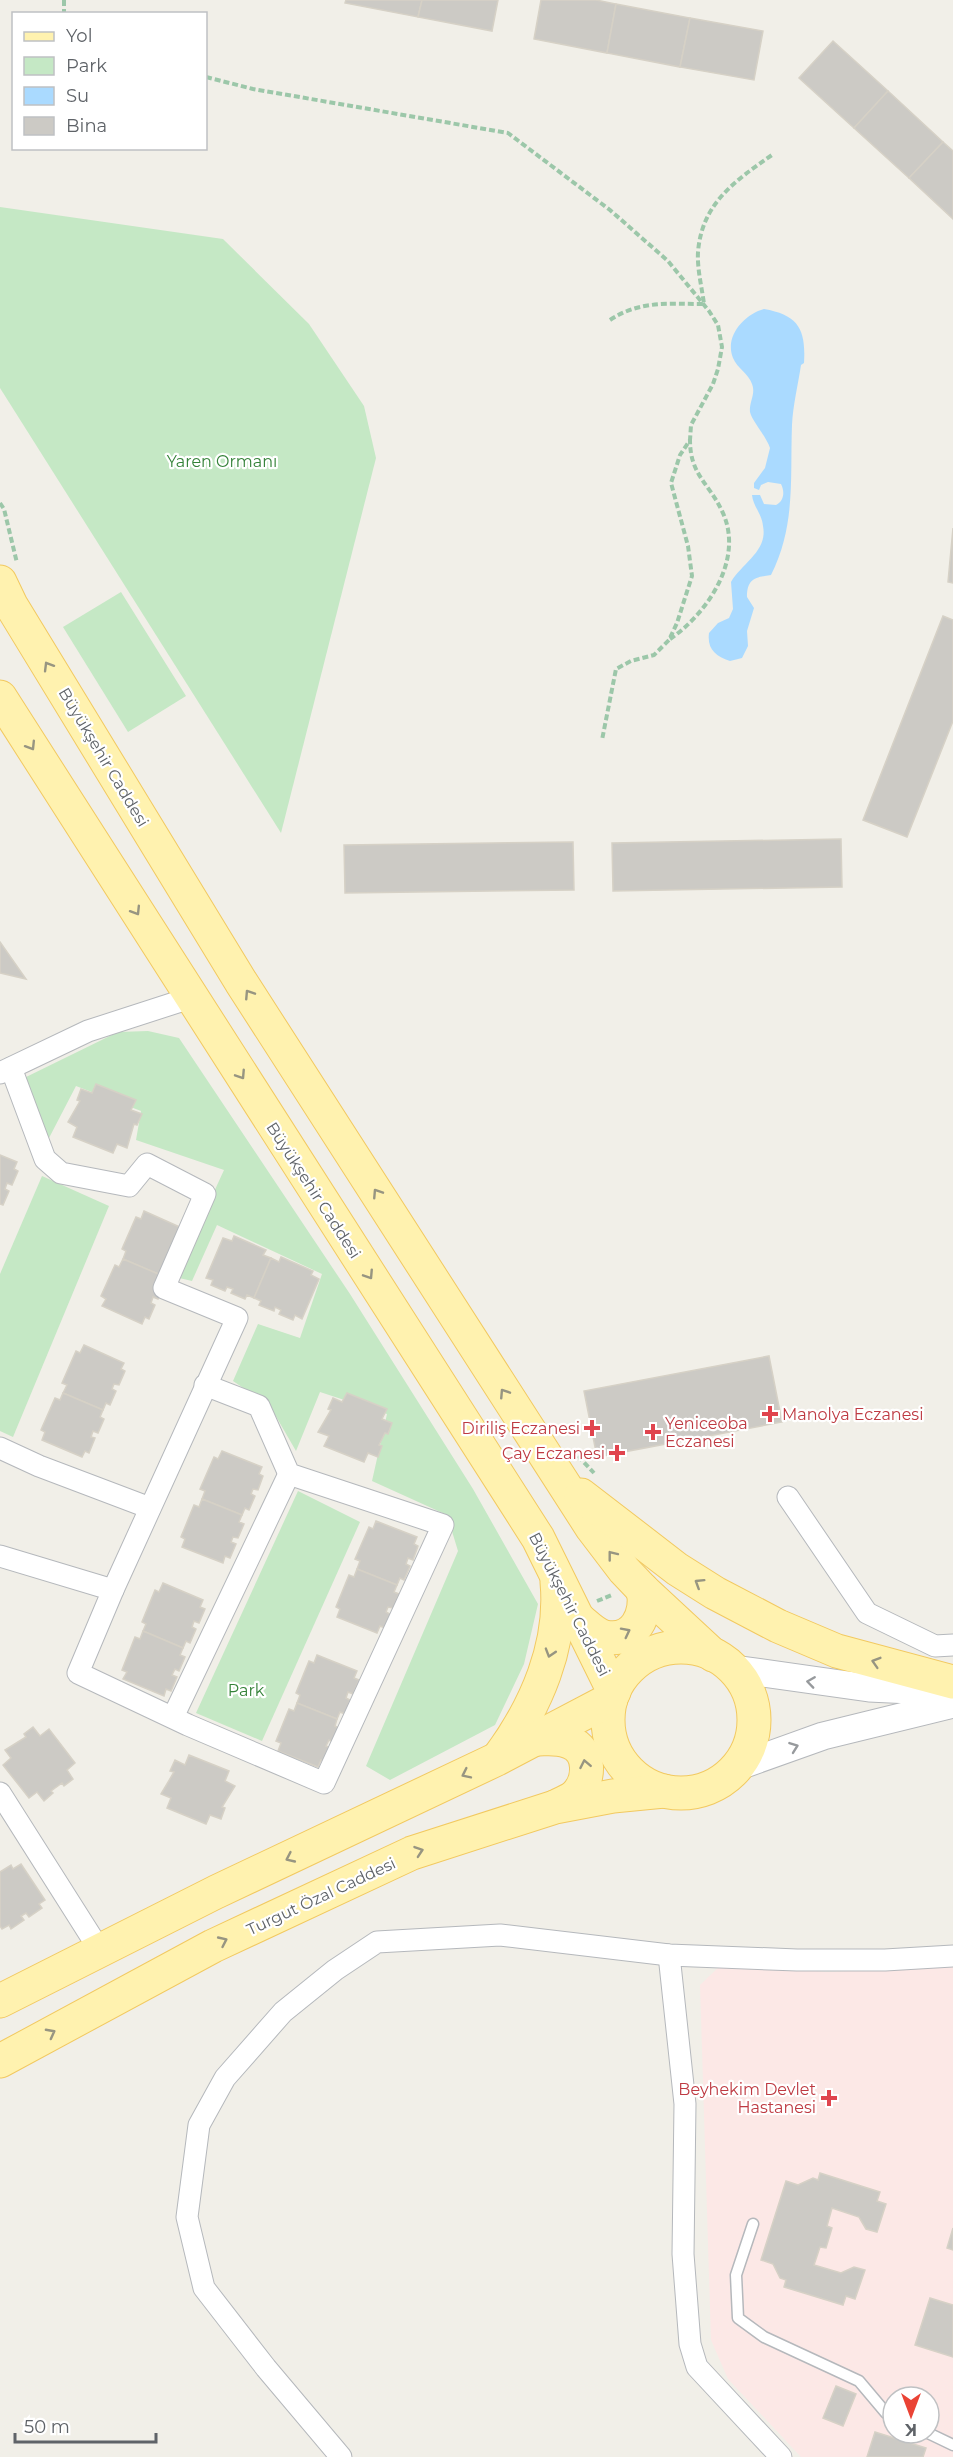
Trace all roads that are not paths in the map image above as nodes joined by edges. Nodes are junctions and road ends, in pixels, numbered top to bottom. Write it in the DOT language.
graph roads {
  1 [pos="0,582"];
  2 [pos="0,697"];
  3 [pos="190,998"];
  4 [pos="5,1071"];
  5 [pos="205,1385"];
  6 [pos="0,1448"];
  7 [pos="289,1474"];
  8 [pos="558,1478"];
  9 [pos="788,1497"];
  10 [pos="150,1508"];
  11 [pos="0,1556"];
  12 [pos="556,1574"];
  13 [pos="113,1590"];
  14 [pos="643,1590"];
  15 [pos="581,1621"];
  16 [pos="953,1645"];
  17 [pos="723,1662"];
  18 [pos="953,1682"];
  19 [pos="953,1692"];
  20 [pos="613,1695"];
  21 [pos="953,1704"];
  22 [pos="173,1718"];
  23 [pos="536,1739"];
  24 [pos="497,1759"];
  25 [pos="739,1766"];
  26 [pos="664,1791"];
  27 [pos="0,1793"];
  28 [pos="555,1807"];
  29 [pos="99,1949"];
  30 [pos="669,1955"];
  31 [pos="953,1956"];
  32 [pos="0,2001"];
  33 [pos="0,2061"];
  34 [pos="753,2224"];
  35 [pos="881,2407"];
  36 [pos="341,2457"];
  37 [pos="781,2457"];
  8 -- 1 [label="main road, Büyükşehir Caddesi, one-way"];
  2 -- 3 [label="main road, Büyükşehir Caddesi, one-way"];
  3 -- 4 [label="street"];
  3 -- 12 [label="main road, Büyükşehir Caddesi, one-way"];
  4 -- 5 [label="street"];
  5 -- 7 [label="street"];
  5 -- 10 [label="street"];
  6 -- 10 [label="street"];
  7 -- 22 [label="street"];
  7 -- 22 [label="street"];
  14 -- 8 [label="main road, Büyükşehir Caddesi, one-way"];
  18 -- 8 [label="main road, one-way"];
  9 -- 16 [label="street"];
  10 -- 13 [label="street"];
  11 -- 13 [label="street"];
  12 -- 15 [label="main road, Büyükşehir Caddesi"];
  12 -- 24 [label="main road, one-way"];
  13 -- 22 [label="street"];
  15 -- 14 [label="main road, one-way"];
  14 -- 17 [label="main road, Büyükşehir Caddesi"];
  15 -- 20 [label="main road, Büyükşehir Caddesi"];
  19 -- 17 [label="street, one-way"];
  17 -- 20 [label="main road"];
  17 -- 25 [label="main road"];
  20 -- 23 [label="main road"];
  20 -- 26 [label="main road"];
  25 -- 21 [label="street, one-way"];
  23 -- 24 [label="main road"];
  28 -- 23 [label="main road, one-way"];
  24 -- 29 [label="main road, one-way"];
  25 -- 26 [label="main road"];
  26 -- 28 [label="main road, Turgut Özal Caddesi"];
  27 -- 29 [label="street"];
  33 -- 28 [label="main road, Turgut Özal Caddesi, one-way"];
  29 -- 32 [label="main road"];
  30 -- 31 [label="street"];
  30 -- 36 [label="street"];
  30 -- 37 [label="street"];
  34 -- 35 [label="lane"];
}
